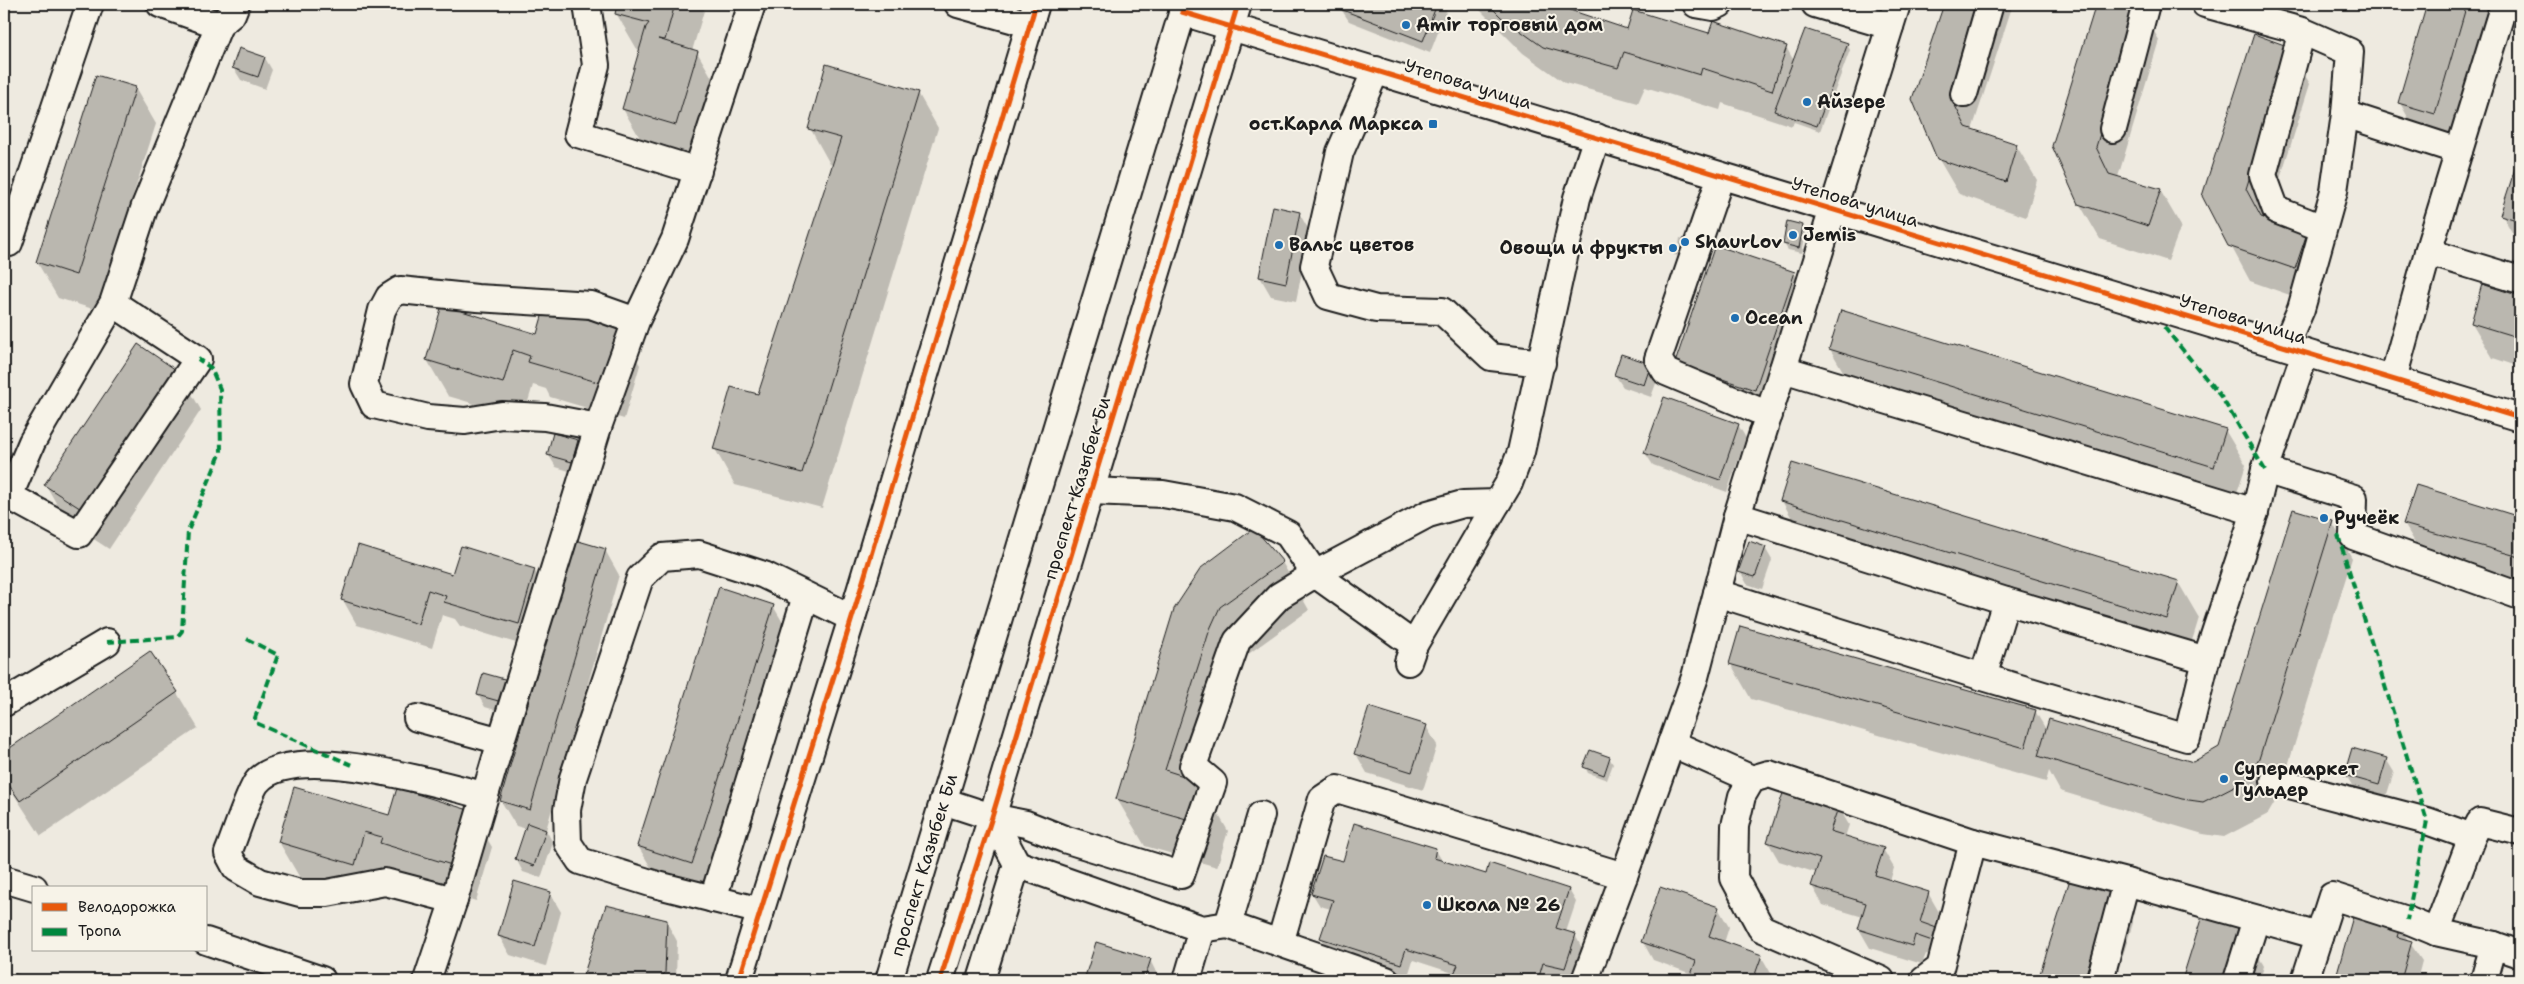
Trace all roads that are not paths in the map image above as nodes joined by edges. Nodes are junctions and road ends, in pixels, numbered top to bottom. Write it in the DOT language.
graph roads {
  1 [pos="90,4"];
  2 [pos="160,4"];
  3 [pos="236,4"];
  4 [pos="587,4"];
  5 [pos="752,4"];
  6 [pos="958,4"];
  7 [pos="1696,4"];
  8 [pos="1720,4"];
  9 [pos="1815,4"];
  10 [pos="1990,4"];
  11 [pos="2146,4"];
  12 [pos="2205,4"];
  13 [pos="2504,4"];
  14 [pos="1184,8"];
  15 [pos="1033,14"];
  16 [pos="1235,15"];
  17 [pos="1893,15"];
  18 [pos="219,25"];
  19 [pos="2302,31"];
  20 [pos="1376,70"];
  21 [pos="1964,94"];
  22 [pos="2345,114"];
  23 [pos="2113,129"];
  24 [pos="1597,137"];
  25 [pos="2459,151"];
  26 [pos="698,171"];
  27 [pos="1721,176"];
  28 [pos="1833,209"];
  29 [pos="2323,228"];
  30 [pos="8,242"];
  31 [pos="2428,252"];
  32 [pos="2520,280"];
  33 [pos="113,303"];
  34 [pos="636,321"];
  35 [pos="2295,349"];
  36 [pos="1542,363"];
  37 [pos="1783,369"];
  38 [pos="2393,379"];
  39 [pos="1769,415"];
  40 [pos="2520,418"];
  41 [pos="598,427"];
  42 [pos="2265,470"];
  43 [pos="1091,491"];
  44 [pos="1497,503"];
  45 [pos="2256,512"];
  46 [pos="1737,516"];
  47 [pos="1316,574"];
  48 [pos="1717,593"];
  49 [pos="806,596"];
  50 [pos="2520,596"];
  51 [pos="2006,601"];
  52 [pos="852,618"];
  53 [pos="107,642"];
  54 [pos="2206,660"];
  55 [pos="1983,677"];
  56 [pos="4,703"];
  57 [pos="417,718"];
  58 [pos="501,741"];
  59 [pos="1671,743"];
  60 [pos="1752,779"];
  61 [pos="2274,781"];
  62 [pos="483,794"];
  63 [pos="943,801"];
  64 [pos="1261,815"];
  65 [pos="992,817"];
  66 [pos="2520,832"];
  67 [pos="2472,836"];
  68 [pos="1973,842"];
  69 [pos="1017,864"];
  70 [pos="1624,876"];
  71 [pos="4,879"];
  72 [pos="2126,882"];
  73 [pos="32,887"];
  74 [pos="713,899"];
  75 [pos="454,900"];
  76 [pos="761,911"];
  77 [pos="2256,919"];
  78 [pos="1228,925"];
  79 [pos="1202,930"];
  80 [pos="2436,932"];
  81 [pos="2319,936"];
  82 [pos="208,942"];
  83 [pos="1280,943"];
  84 [pos="2494,945"];
  85 [pos="2520,954"];
  86 [pos="322,980"];
  87 [pos="427,980"];
  88 [pos="739,980"];
  89 [pos="889,980"];
  90 [pos="940,980"];
  91 [pos="981,980"];
  92 [pos="1187,980"];
  93 [pos="1386,980"];
  94 [pos="1585,980"];
  95 [pos="1881,980"];
  96 [pos="1924,980"];
  97 [pos="2100,980"];
  98 [pos="2237,980"];
  99 [pos="2305,980"];
  100 [pos="2484,980"];
  1 -- 30 [label="street"];
  2 -- 18 [label="street"];
  3 -- 18 [label="street"];
  4 -- 26 [label="street"];
  5 -- 26 [label="street"];
  6 -- 15 [label="street"];
  7 -- 8 [label="street"];
  9 -- 17 [label="street"];
  10 -- 21 [label="street"];
  11 -- 23 [label="street"];
  12 -- 19 [label="street"];
  13 -- 25 [label="street"];
  14 -- 16 [label="street, Утепова улица"];
  14 -- 63 [label="street, проспект Казыбек Би"];
  15 -- 52 [label="street"];
  16 -- 20 [label="street, Утепова улица"];
  16 -- 43 [label="street, проспект Казыбек Би"];
  17 -- 28 [label="street"];
  18 -- 33 [label="street"];
  19 -- 22 [label="street"];
  19 -- 29 [label="street"];
  20 -- 24 [label="street, Утепова улица"];
  20 -- 36 [label="street"];
  22 -- 25 [label="street"];
  22 -- 29 [label="street"];
  24 -- 27 [label="street, Утепова улица"];
  24 -- 36 [label="street"];
  25 -- 31 [label="street"];
  26 -- 34 [label="street"];
  27 -- 28 [label="street, Утепова улица"];
  27 -- 39 [label="street"];
  28 -- 35 [label="street, Утепова улица"];
  28 -- 37 [label="street"];
  29 -- 35 [label="street"];
  31 -- 32 [label="street"];
  31 -- 38 [label="street"];
  33 -- 33 [label="street"];
  34 -- 41 [label="street"];
  34 -- 41 [label="street"];
  35 -- 38 [label="street, Утепова улица"];
  35 -- 42 [label="street"];
  36 -- 44 [label="street"];
  37 -- 39 [label="street"];
  37 -- 45 [label="street"];
  38 -- 40 [label="street, Утепова улица"];
  39 -- 46 [label="street"];
  41 -- 58 [label="street"];
  42 -- 45 [label="street"];
  42 -- 50 [label="street"];
  43 -- 47 [label="street"];
  43 -- 65 [label="street, проспект Казыбек Би"];
  44 -- 47 [label="street"];
  44 -- 47 [label="street"];
  45 -- 54 [label="street"];
  46 -- 48 [label="street"];
  46 -- 51 [label="street"];
  47 -- 65 [label="street"];
  48 -- 55 [label="street"];
  48 -- 59 [label="street"];
  49 -- 52 [label="street"];
  49 -- 74 [label="street"];
  49 -- 74 [label="street"];
  51 -- 54 [label="street"];
  51 -- 55 [label="street"];
  52 -- 76 [label="street"];
  53 -- 56 [label="street"];
  54 -- 55 [label="street"];
  57 -- 58 [label="street"];
  58 -- 62 [label="street"];
  59 -- 60 [label="street"];
  59 -- 70 [label="street"];
  60 -- 68 [label="street"];
  60 -- 95 [label="street"];
  61 -- 67 [label="street"];
  62 -- 75 [label="street"];
  62 -- 75 [label="street"];
  63 -- 65 [label="street"];
  63 -- 89 [label="street, проспект Казыбек Би"];
  64 -- 78 [label="street"];
  65 -- 69 [label="street"];
  65 -- 90 [label="street, проспект Казыбек Би"];
  66 -- 67 [label="street"];
  67 -- 80 [label="street"];
  68 -- 72 [label="street"];
  68 -- 96 [label="street"];
  69 -- 79 [label="street"];
  69 -- 91 [label="street"];
  70 -- 83 [label="street"];
  70 -- 94 [label="street"];
  71 -- 73 [label="street"];
  72 -- 77 [label="street"];
  72 -- 97 [label="street"];
  74 -- 76 [label="street"];
  75 -- 87 [label="street"];
  76 -- 88 [label="street"];
  77 -- 81 [label="street"];
  77 -- 98 [label="street"];
  78 -- 79 [label="street"];
  78 -- 83 [label="street"];
  79 -- 92 [label="street"];
  80 -- 81 [label="street"];
  80 -- 84 [label="street"];
  81 -- 99 [label="street"];
  82 -- 86 [label="street"];
  83 -- 93 [label="street"];
  84 -- 85 [label="street"];
  84 -- 100 [label="street"];
}
